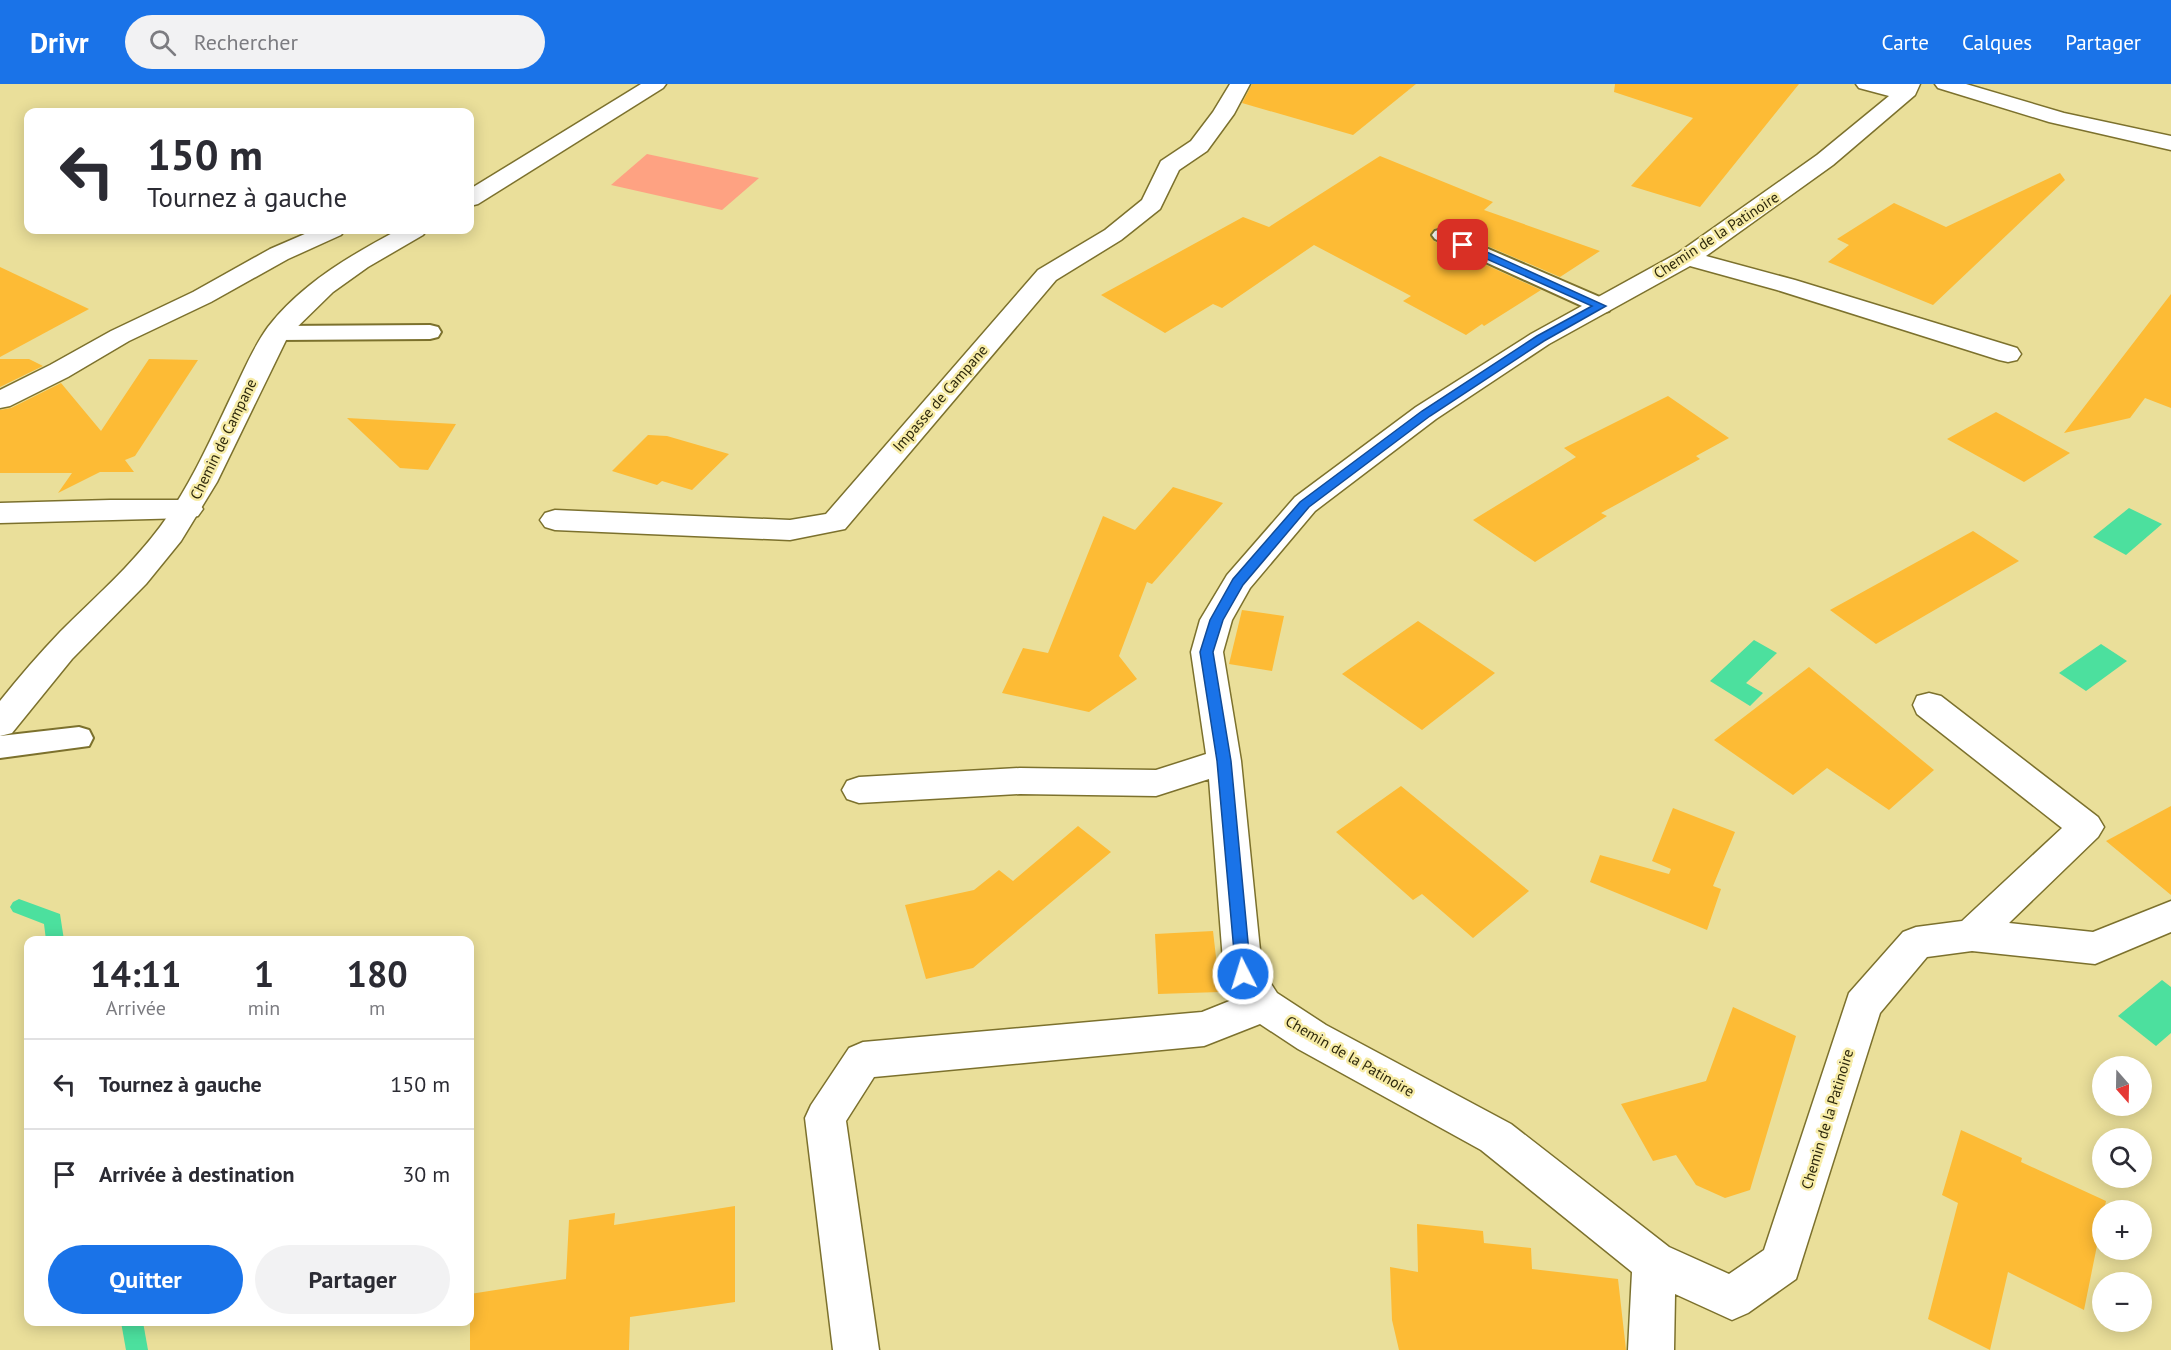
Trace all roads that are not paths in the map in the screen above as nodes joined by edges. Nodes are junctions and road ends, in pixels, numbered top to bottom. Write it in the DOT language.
graph roads {
  1 [pos="656,84"];
  2 [pos="1240,84"];
  3 [pos="1866,84"];
  4 [pos="1945,84"];
  5 [pos="1907,89"];
  6 [pos="2171,143"];
  7 [pos="474,196"];
  8 [pos="324,234"];
  9 [pos="408,234"];
  10 [pos="1442,235"];
  11 [pos="1687,258"];
  12 [pos="1601,306"];
  13 [pos="429,332"];
  14 [pos="278,333"];
  15 [pos="2008,354"];
  16 [pos="0,400"];
  17 [pos="188,509"];
  18 [pos="0,513"];
  19 [pos="555,520"];
  20 [pos="1929,705"];
  21 [pos="0,724"];
  22 [pos="79,738"];
  23 [pos="0,747"];
  24 [pos="1224,761"];
  25 [pos="859,790"];
  26 [pos="2171,916"];
  27 [pos="1972,935"];
  28 [pos="1263,1005"];
  29 [pos="1654,1262"];
  30 [pos="856,1350"];
  31 [pos="1651,1350"];
  1 -- 7 [label="street"];
  2 -- 19 [label="street, Impasse de Campane"];
  3 -- 5 [label="street"];
  4 -- 6 [label="street"];
  5 -- 11 [label="street, Chemin de la Patinoire"];
  8 -- 16 [label="street"];
  9 -- 14 [label="street, Chemin de Campane"];
  10 -- 12 [label="lane"];
  11 -- 12 [label="street, Chemin de la Patinoire"];
  11 -- 15 [label="street"];
  12 -- 24 [label="street, Chemin de la Patinoire"];
  13 -- 14 [label="lane"];
  14 -- 17 [label="street, Chemin de Campane"];
  17 -- 18 [label="street"];
  17 -- 21 [label="street, Chemin de Campane"];
  20 -- 27 [label="street"];
  22 -- 23 [label="lane"];
  24 -- 25 [label="street"];
  24 -- 28 [label="street, Chemin de la Patinoire"];
  26 -- 27 [label="street, Chemin de la Patinoire"];
  27 -- 29 [label="street, Chemin de la Patinoire"];
  28 -- 29 [label="street, Chemin de la Patinoire"];
  28 -- 30 [label="street"];
  29 -- 31 [label="street"];
}
